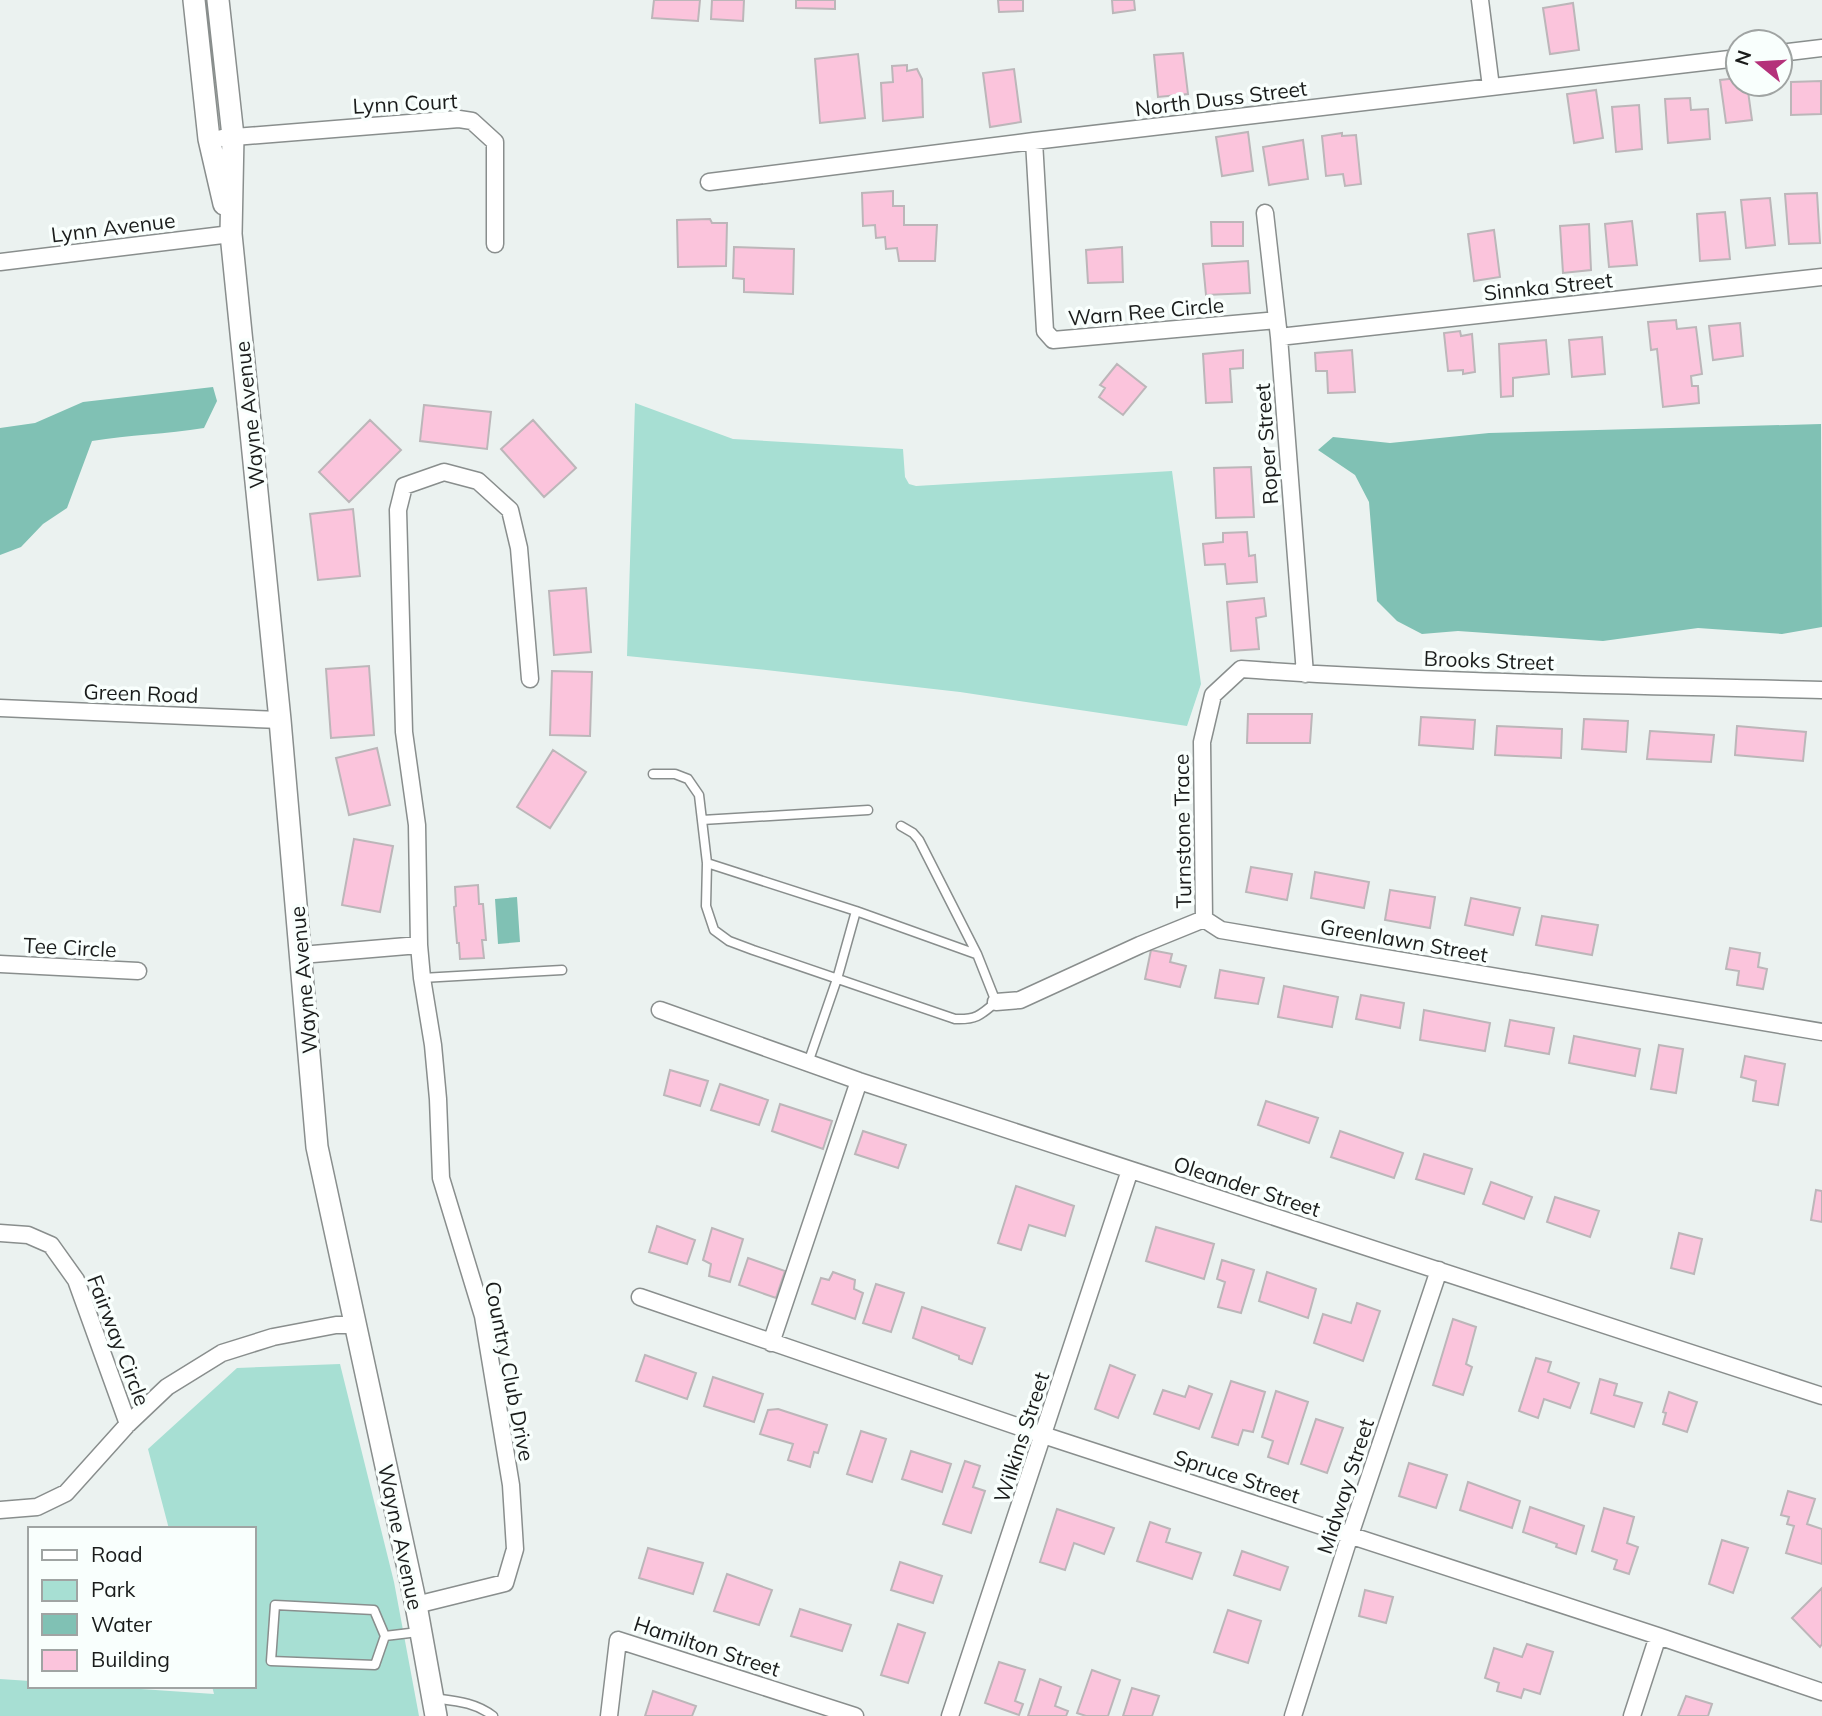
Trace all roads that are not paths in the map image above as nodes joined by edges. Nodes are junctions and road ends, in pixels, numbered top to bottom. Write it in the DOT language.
graph roads {
  1 [pos="194,0"];
  2 [pos="218,0"];
  3 [pos="1480,0"];
  4 [pos="1822,48"];
  5 [pos="1794,51"];
  6 [pos="1724,60"];
  7 [pos="1491,88"];
  8 [pos="233,136"];
  9 [pos="209,139"];
  10 [pos="1034,141"];
  11 [pos="709,182"];
  12 [pos="1265,213"];
  13 [pos="231,234"];
  14 [pos="495,244"];
  15 [pos="0,262"];
  16 [pos="1822,276"];
  17 [pos="1277,320"];
  18 [pos="1279,337"];
  19 [pos="1305,674"];
  20 [pos="530,679"];
  21 [pos="1822,690"];
  22 [pos="0,708"];
  23 [pos="281,720"];
  24 [pos="1202,742"];
  25 [pos="653,774"];
  26 [pos="868,810"];
  27 [pos="702,820"];
  28 [pos="901,826"];
  29 [pos="707,863"];
  30 [pos="856,911"];
  31 [pos="1204,919"];
  32 [pos="419,945"];
  33 [pos="976,954"];
  34 [pos="301,955"];
  35 [pos="0,964"];
  36 [pos="562,970"];
  37 [pos="138,971"];
  38 [pos="422,978"];
  39 [pos="837,979"];
  40 [pos="996,1002"];
  41 [pos="660,1010"];
  42 [pos="1822,1032"];
  43 [pos="808,1063"];
  44 [pos="859,1082"];
  45 [pos="1130,1170"];
  46 [pos="0,1233"];
  47 [pos="1439,1270"];
  48 [pos="639,1297"];
  49 [pos="357,1325"];
  50 [pos="771,1343"];
  51 [pos="1822,1396"];
  52 [pos="128,1424"];
  53 [pos="1043,1436"];
  54 [pos="0,1510"];
  55 [pos="1350,1535"];
  56 [pos="416,1605"];
  57 [pos="421,1632"];
  58 [pos="385,1636"];
  59 [pos="1658,1636"];
  60 [pos="1822,1692"];
  61 [pos="435,1707"];
  62 [pos="493,1716"];
  63 [pos="610,1716"];
  64 [pos="855,1716"];
  65 [pos="950,1716"];
  66 [pos="1293,1716"];
  67 [pos="1632,1716"];
  1 -- 9 [label="street, Wayne Avenue"];
  2 -- 8 [label="street, Wayne Avenue"];
  3 -- 7 [label="street"];
  4 -- 5 [label="street"];
  6 -- 7 [label="street, North Duss Street"];
  7 -- 10 [label="street, North Duss Street"];
  8 -- 9 [label="street, Lynn Court"];
  8 -- 13 [label="street, Wayne Avenue"];
  8 -- 14 [label="street, Lynn Court"];
  9 -- 13 [label="street, Wayne Avenue"];
  10 -- 11 [label="street, North Duss Street"];
  10 -- 17 [label="street, Warn Ree Circle"];
  12 -- 17 [label="street, Roper Street"];
  13 -- 15 [label="street, Lynn Avenue"];
  13 -- 23 [label="street, Wayne Avenue"];
  16 -- 18 [label="street, Sinnka Street"];
  17 -- 18 [label="street, Roper Street"];
  18 -- 19 [label="street, Roper Street"];
  19 -- 21 [label="street, Brooks Street"];
  19 -- 24 [label="street, Brooks Street"];
  20 -- 32 [label="street, Country Club Drive"];
  22 -- 23 [label="street, Green Road"];
  23 -- 34 [label="street, Wayne Avenue"];
  24 -- 31 [label="street, Turnstone Trace"];
  25 -- 27 [label="lane"];
  26 -- 27 [label="lane"];
  27 -- 29 [label="lane"];
  28 -- 33 [label="lane"];
  29 -- 30 [label="lane"];
  29 -- 39 [label="lane"];
  30 -- 33 [label="lane"];
  30 -- 39 [label="lane"];
  31 -- 40 [label="street"];
  31 -- 42 [label="street, Greenlawn Street"];
  32 -- 34 [label="street"];
  32 -- 38 [label="street, Country Club Drive"];
  33 -- 40 [label="lane"];
  34 -- 49 [label="street, Wayne Avenue"];
  35 -- 37 [label="street, Tee Circle"];
  36 -- 38 [label="lane"];
  38 -- 56 [label="street, Country Club Drive"];
  39 -- 40 [label="lane"];
  39 -- 43 [label="lane"];
  41 -- 43 [label="street, Oleander Street"];
  43 -- 44 [label="street, Oleander Street"];
  44 -- 45 [label="street, Oleander Street"];
  44 -- 50 [label="street"];
  45 -- 47 [label="street, Oleander Street"];
  45 -- 53 [label="street, Wilkins Street"];
  46 -- 52 [label="street, Fairway Circle"];
  47 -- 51 [label="street, Oleander Street"];
  47 -- 55 [label="street, Midway Street"];
  48 -- 50 [label="street, Spruce Street"];
  49 -- 52 [label="street, Fairway Circle"];
  49 -- 56 [label="street, Wayne Avenue"];
  50 -- 53 [label="street, Spruce Street"];
  52 -- 54 [label="street, Fairway Circle"];
  53 -- 55 [label="street, Spruce Street"];
  53 -- 65 [label="street, Wilkins Street"];
  55 -- 59 [label="street, Spruce Street"];
  55 -- 66 [label="street, Midway Street"];
  56 -- 57 [label="street, Wayne Avenue"];
  57 -- 58 [label="lane"];
  57 -- 61 [label="street, Wayne Avenue"];
  58 -- 58 [label="lane"];
  59 -- 60 [label="street, Spruce Street"];
  59 -- 67 [label="street"];
  61 -- 62 [label="lane"];
  63 -- 64 [label="street, Hamilton Street"];
}
